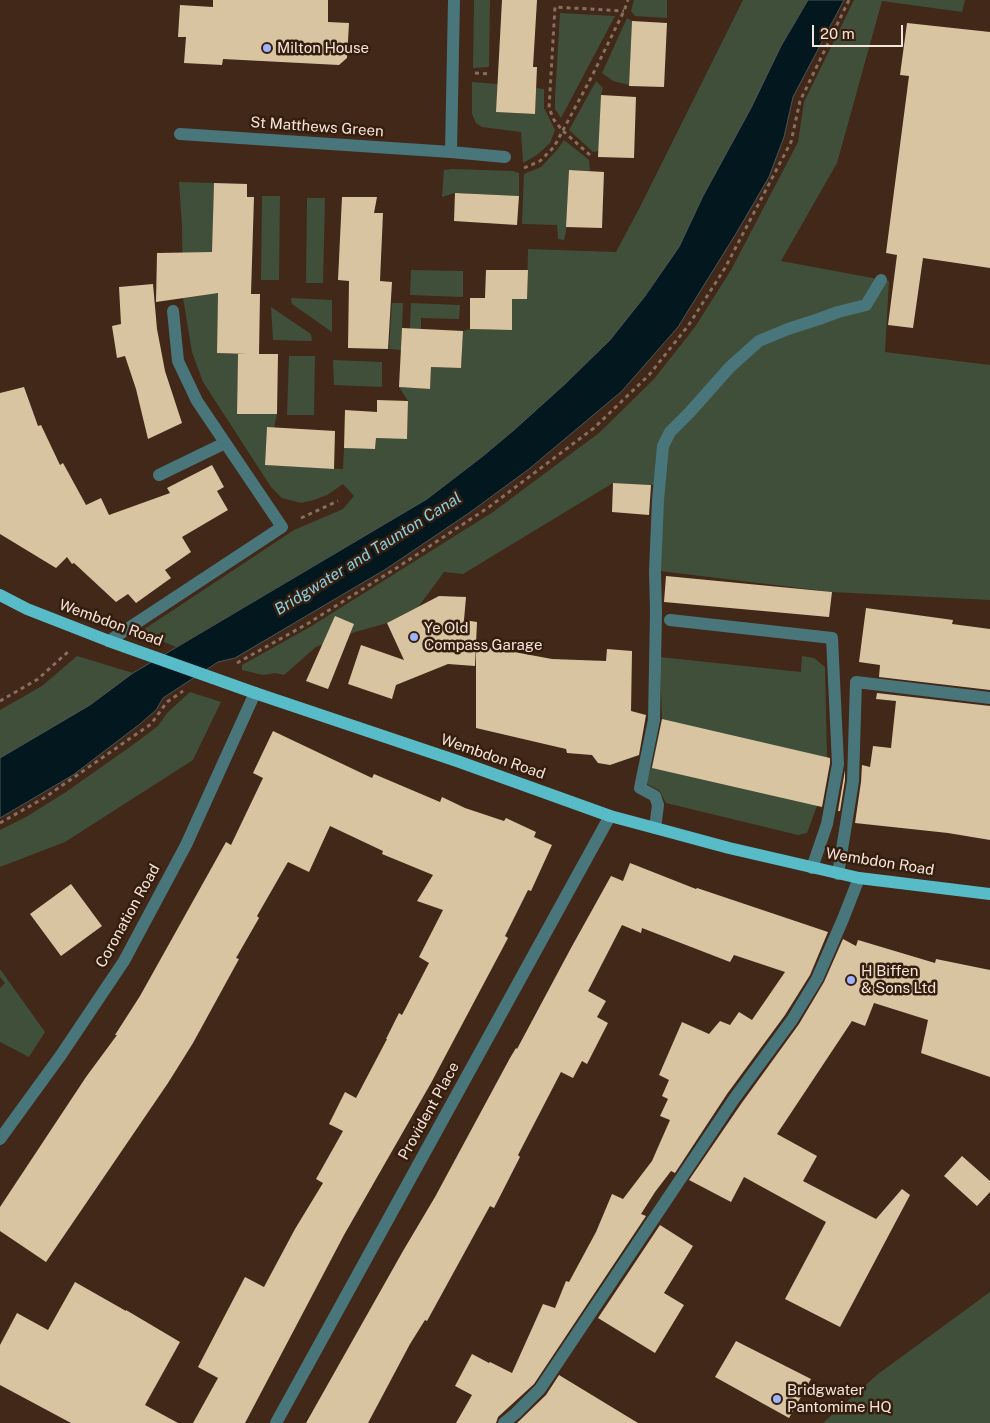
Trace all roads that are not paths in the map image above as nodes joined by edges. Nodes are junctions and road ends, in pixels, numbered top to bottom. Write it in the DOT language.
graph roads {
  1 [pos="454,0"];
  2 [pos="180,134"];
  3 [pos="451,152"];
  4 [pos="505,157"];
  5 [pos="881,280"];
  6 [pos="173,311"];
  7 [pos="226,443"];
  8 [pos="159,475"];
  9 [pos="0,595"];
  10 [pos="670,620"];
  11 [pos="109,641"];
  12 [pos="255,693"];
  13 [pos="990,698"];
  14 [pos="610,816"];
  15 [pos="654,828"];
  16 [pos="812,868"];
  17 [pos="838,874"];
  18 [pos="859,878"];
  19 [pos="990,894"];
  20 [pos="0,1139"];
  21 [pos="276,1423"];
  22 [pos="504,1423"];
  1 -- 3 [label="street"];
  2 -- 3 [label="street, St Matthews Green"];
  3 -- 4 [label="street, St Matthews Green"];
  5 -- 15 [label="street"];
  6 -- 7 [label="street"];
  7 -- 8 [label="street"];
  7 -- 11 [label="street"];
  9 -- 11 [label="main road, Wembdon Road"];
  10 -- 16 [label="street"];
  11 -- 12 [label="main road, Wembdon Road, bridge"];
  12 -- 14 [label="main road, Wembdon Road"];
  12 -- 20 [label="street, Coronation Road"];
  13 -- 17 [label="street"];
  14 -- 15 [label="main road, Wembdon Road"];
  14 -- 21 [label="street, Provident Place"];
  15 -- 16 [label="main road, Wembdon Road"];
  16 -- 17 [label="main road, Wembdon Road"];
  17 -- 18 [label="main road, Wembdon Road"];
  18 -- 19 [label="main road, Wembdon Road"];
  18 -- 22 [label="street"];
}
